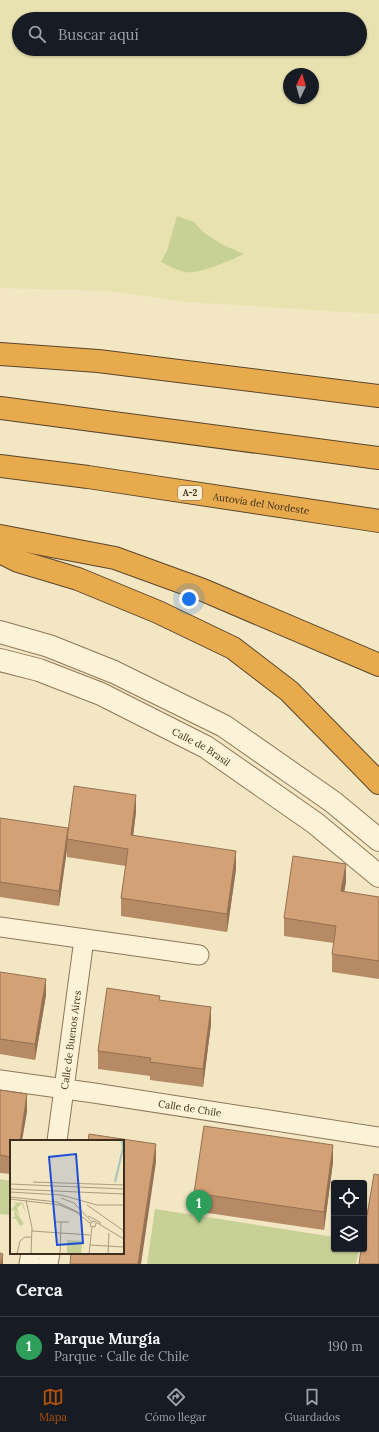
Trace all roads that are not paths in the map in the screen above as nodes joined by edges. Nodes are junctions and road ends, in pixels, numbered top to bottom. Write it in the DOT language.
graph roads {
  1 [pos="0,354"];
  2 [pos="379,396"];
  3 [pos="0,408"];
  4 [pos="379,458"];
  5 [pos="0,466"];
  6 [pos="379,521"];
  7 [pos="0,536"];
  8 [pos="0,552"];
  9 [pos="0,632"];
  10 [pos="0,660"];
  11 [pos="379,665"];
  12 [pos="379,783"];
  13 [pos="379,840"];
  14 [pos="379,876"];
  15 [pos="0,927"];
  16 [pos="84,939"];
  17 [pos="200,955"];
  18 [pos="0,1080"];
  19 [pos="63,1089"];
  20 [pos="379,1137"];
  21 [pos="57,1140"];
  22 [pos="31,1254"];
  23 [pos="50,1254"];
  24 [pos="29,1264"];
  25 [pos="48,1264"];
  1 -- 2 [label="highway"];
  3 -- 4 [label="highway"];
  5 -- 6 [label="highway, Autovía del Nordeste / A-2"];
  7 -- 11 [label="highway"];
  8 -- 12 [label="highway"];
  9 -- 13 [label="street"];
  10 -- 14 [label="street, Calle de Brasil"];
  15 -- 16 [label="street"];
  16 -- 17 [label="street"];
  16 -- 19 [label="street, Calle de Buenos Aires"];
  18 -- 19 [label="street, Calle de Chile"];
  19 -- 20 [label="street, Calle de Chile"];
  19 -- 21 [label="street, Calle de Buenos Aires"];
  22 -- 24 [label="street"];
  23 -- 25 [label="street"];
}
